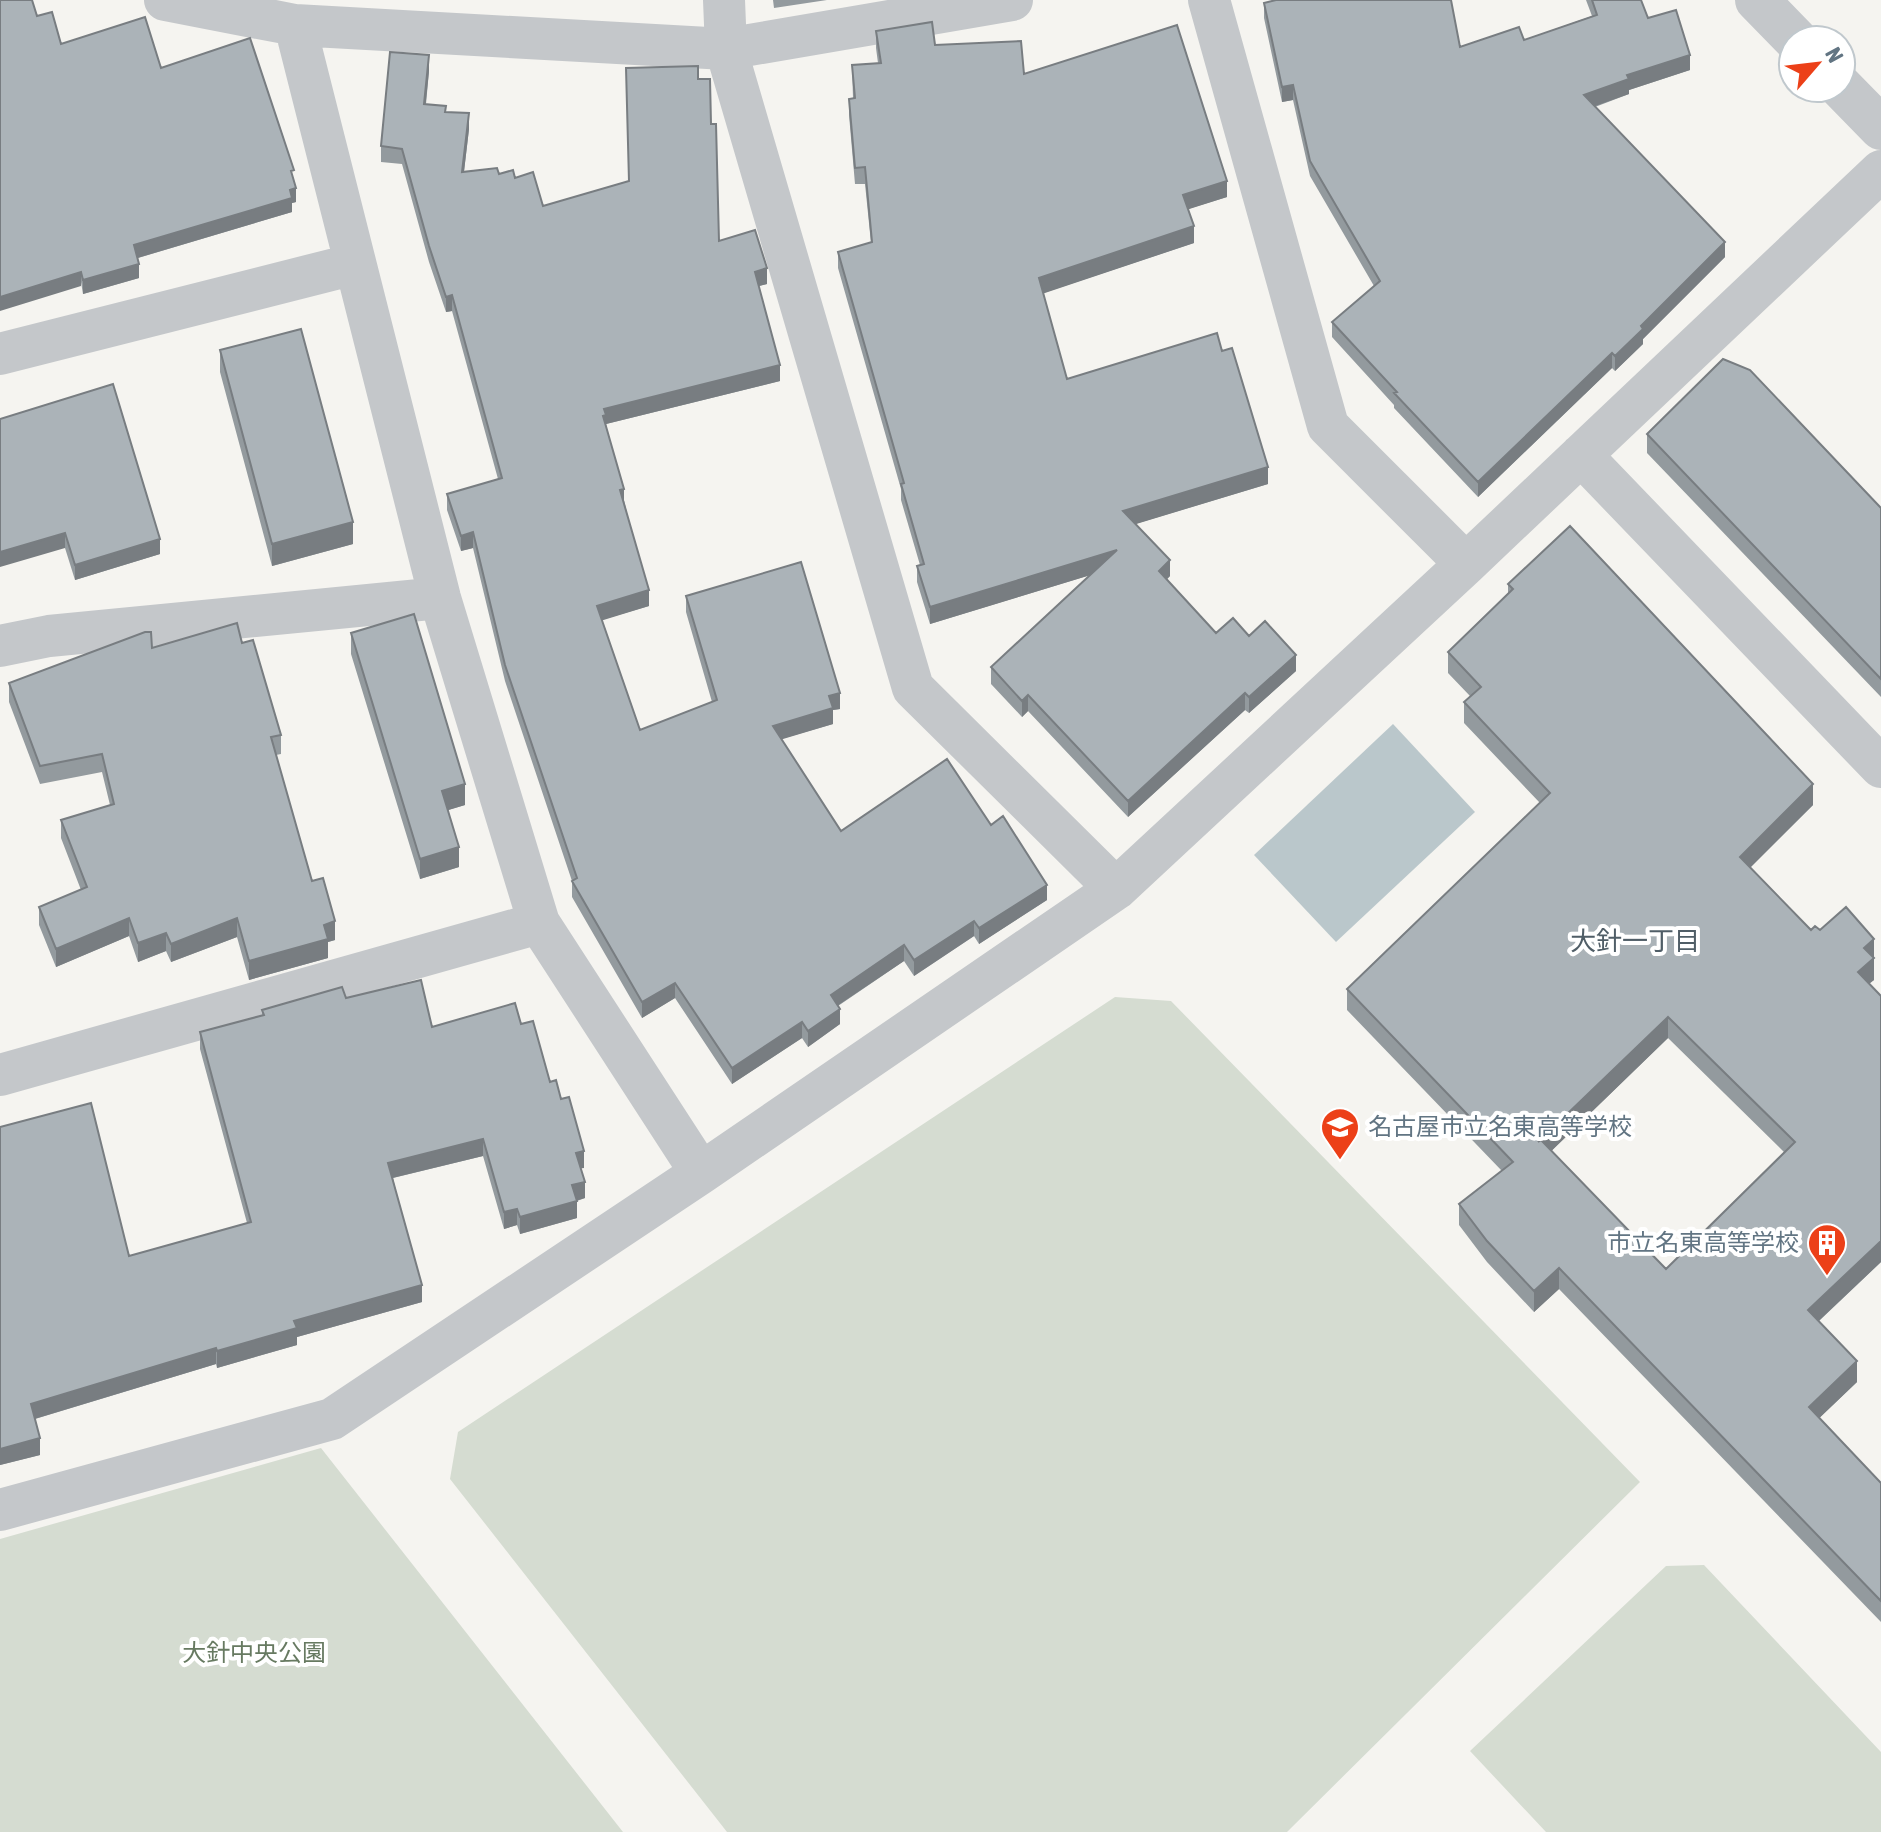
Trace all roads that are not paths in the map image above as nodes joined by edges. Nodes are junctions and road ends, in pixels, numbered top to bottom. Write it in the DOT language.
graph roads {
  1 [pos="165,0"];
  2 [pos="724,0"];
  3 [pos="1012,0"];
  4 [pos="1209,0"];
  5 [pos="1757,0"];
  6 [pos="1780,24"];
  7 [pos="295,25"];
  8 [pos="726,49"];
  9 [pos="1857,103"];
  10 [pos="1881,128"];
  11 [pos="1881,171"];
  12 [pos="355,264"];
  13 [pos="0,354"];
  14 [pos="1581,455"];
  15 [pos="1466,564"];
  16 [pos="440,598"];
  17 [pos="0,646"];
  18 [pos="1881,767"];
  19 [pos="1116,889"];
  20 [pos="539,923"];
  21 [pos="0,1075"];
  22 [pos="701,1173"];
  23 [pos="0,1510"];
  1 -- 7 [label="street"];
  2 -- 8 [label="street"];
  3 -- 8 [label="street"];
  4 -- 15 [label="street"];
  5 -- 6 [label="street"];
  7 -- 8 [label="street"];
  7 -- 12 [label="street"];
  8 -- 19 [label="street"];
  9 -- 10 [label="street"];
  11 -- 14 [label="street"];
  12 -- 13 [label="street"];
  12 -- 16 [label="street"];
  14 -- 15 [label="street"];
  14 -- 18 [label="street"];
  15 -- 19 [label="street"];
  16 -- 17 [label="street"];
  16 -- 20 [label="street"];
  19 -- 22 [label="street"];
  20 -- 21 [label="street"];
  20 -- 22 [label="street"];
  22 -- 23 [label="street"];
}
